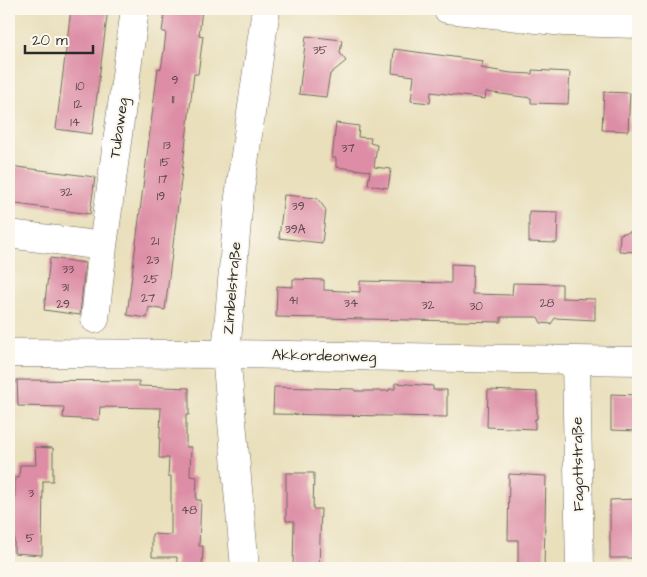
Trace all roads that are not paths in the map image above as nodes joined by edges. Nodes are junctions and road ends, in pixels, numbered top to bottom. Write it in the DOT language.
graph roads {
  1 [pos="135,9"];
  2 [pos="266,9"];
  3 [pos="448,9"];
  4 [pos="638,24"];
  5 [pos="9,234"];
  6 [pos="103,246"];
  7 [pos="95,319"];
  8 [pos="9,353"];
  9 [pos="226,354"];
  10 [pos="576,360"];
  11 [pos="638,361"];
  12 [pos="245,568"];
  13 [pos="580,568"];
  1 -- 6 [label="street, Tubaweg"];
  2 -- 9 [label="street, Zimbelstraße"];
  3 -- 4 [label="street"];
  5 -- 6 [label="street"];
  6 -- 7 [label="street, Tubaweg"];
  8 -- 9 [label="street, Akkordeonweg"];
  9 -- 10 [label="street, Akkordeonweg"];
  9 -- 12 [label="street, Zimbelstraße"];
  10 -- 11 [label="street, Akkordeonweg"];
  10 -- 13 [label="street, Fagottstraße"];
}
